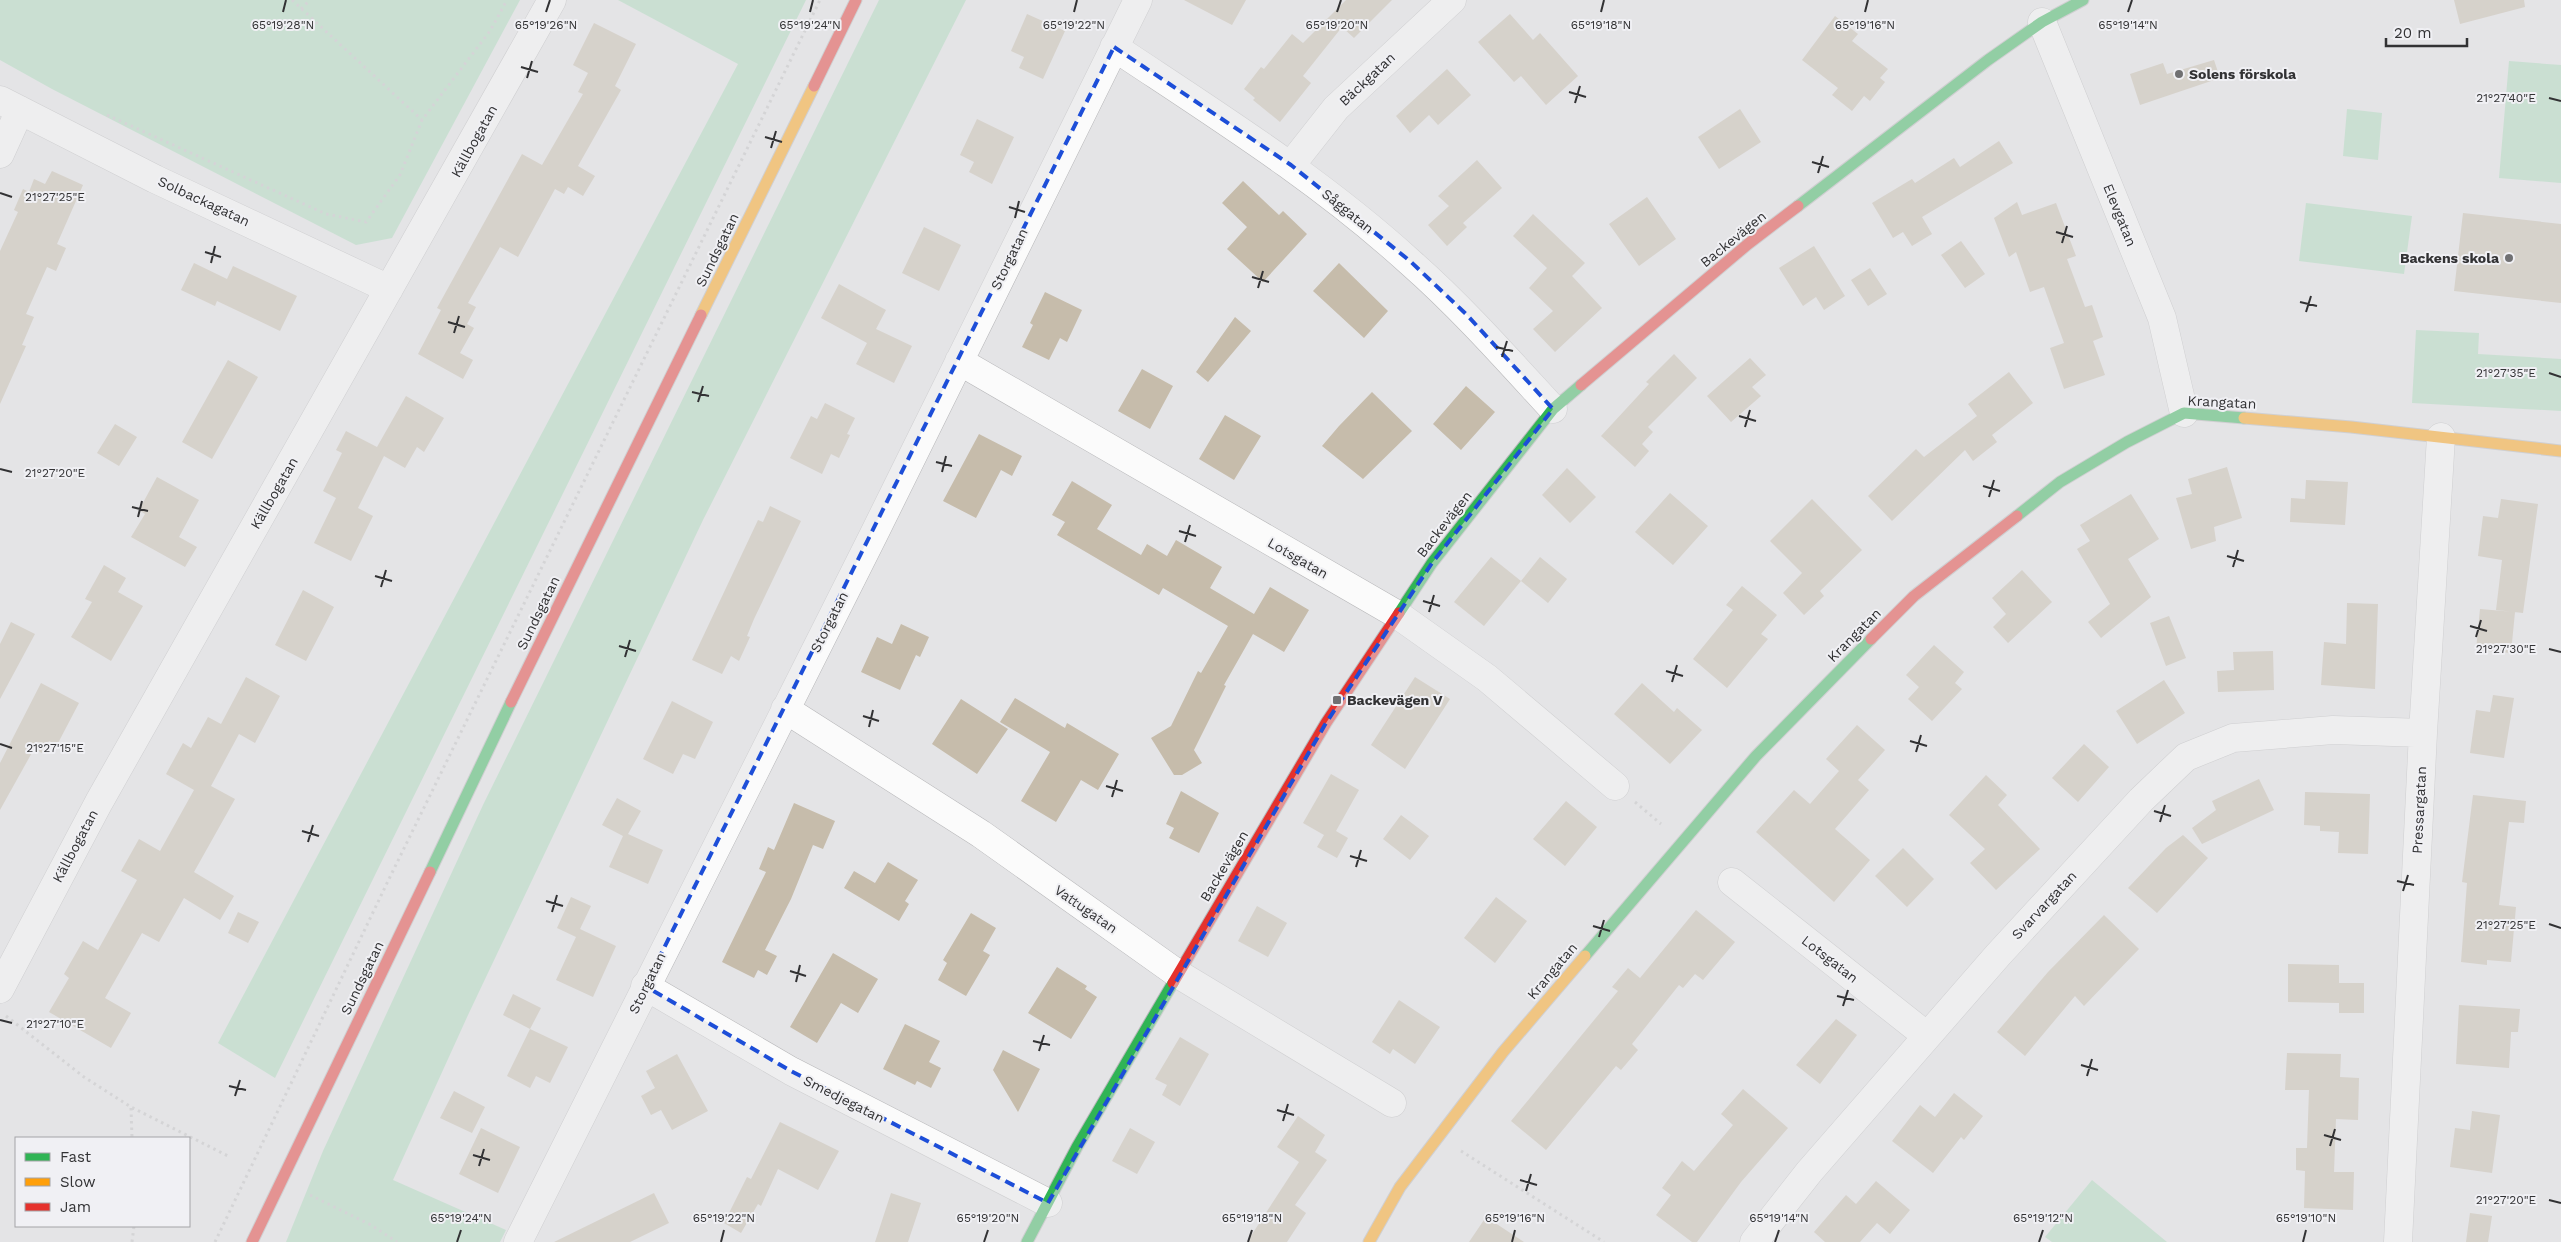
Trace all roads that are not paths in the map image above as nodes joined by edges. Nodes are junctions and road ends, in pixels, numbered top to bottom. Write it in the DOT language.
graph roads {
  1 [pos="552,0"];
  2 [pos="856,0"];
  3 [pos="1138,0"];
  4 [pos="1452,0"];
  5 [pos="2083,0"];
  6 [pos="2042,22"];
  7 [pos="1114,47"];
  8 [pos="10,105"];
  9 [pos="0,154"];
  10 [pos="1291,165"];
  11 [pos="389,289"];
  12 [pos="959,361"];
  13 [pos="1553,409"];
  14 [pos="2184,413"];
  15 [pos="2441,437"];
  16 [pos="2561,451"];
  17 [pos="1398,615"];
  18 [pos="785,709"];
  19 [pos="2423,733"];
  20 [pos="1615,786"];
  21 [pos="1732,882"];
  22 [pos="1178,974"];
  23 [pos="646,986"];
  24 [pos="0,989"];
  25 [pos="1927,1036"];
  26 [pos="1392,1103"];
  27 [pos="1048,1203"];
  28 [pos="252,1242"];
  29 [pos="518,1242"];
  30 [pos="1027,1242"];
  31 [pos="1369,1242"];
  32 [pos="1754,1242"];
  33 [pos="2398,1242"];
  1 -- 11 [label="street, Källbogatan"];
  2 -- 28 [label="street, Sundsgatan"];
  3 -- 7 [label="street, Storgatan"];
  4 -- 10 [label="street, Bäckgatan"];
  5 -- 6 [label="street, Backevägen"];
  6 -- 13 [label="street, Backevägen"];
  6 -- 14 [label="street, Elevgatan"];
  7 -- 10 [label="street, Såggatan"];
  7 -- 12 [label="street, Storgatan"];
  8 -- 9 [label="street, Solbackagatan"];
  8 -- 11 [label="street, Solbackagatan"];
  10 -- 13 [label="street, Såggatan"];
  11 -- 24 [label="street, Källbogatan"];
  12 -- 17 [label="street, Lotsgatan"];
  12 -- 18 [label="street, Storgatan"];
  13 -- 17 [label="street, Backevägen"];
  14 -- 15 [label="street, Krangatan"];
  14 -- 31 [label="street, Krangatan"];
  15 -- 16 [label="street, Krangatan"];
  15 -- 19 [label="street, Pressargatan"];
  17 -- 20 [label="street, Lotsgatan"];
  17 -- 22 [label="street, Backevägen"];
  18 -- 22 [label="street, Vattugatan"];
  18 -- 23 [label="street, Storgatan"];
  19 -- 25 [label="street, Svarvargatan"];
  19 -- 33 [label="street, Pressargatan"];
  21 -- 25 [label="street, Lotsgatan"];
  22 -- 26 [label="street, Vattugatan"];
  22 -- 27 [label="street, Backevägen"];
  23 -- 27 [label="street, Smedjegatan"];
  23 -- 29 [label="street, Storgatan"];
  25 -- 32 [label="street, Svarvargatan"];
  27 -- 30 [label="street, Backevägen"];
}
